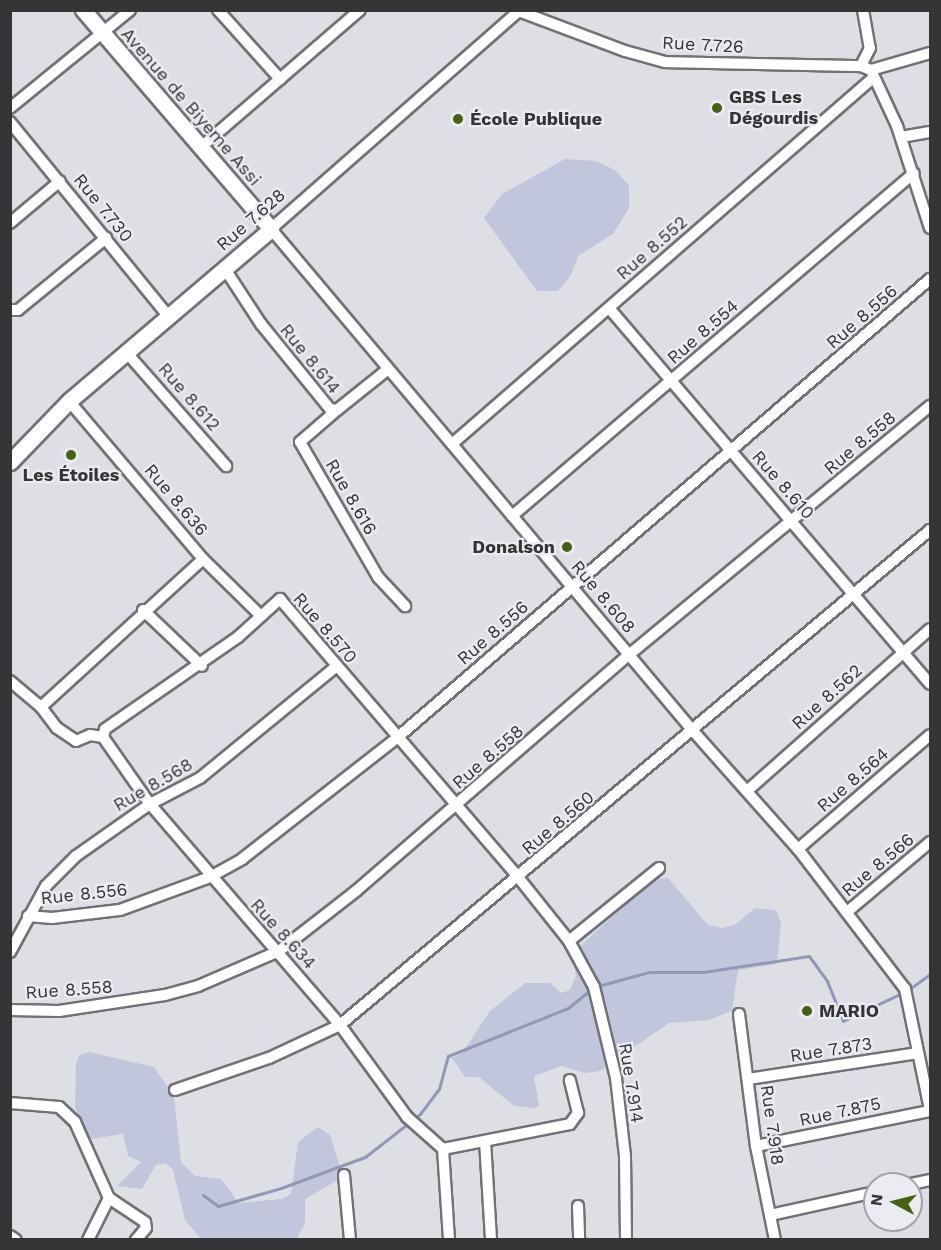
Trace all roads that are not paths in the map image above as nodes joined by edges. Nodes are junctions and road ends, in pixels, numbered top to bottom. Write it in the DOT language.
graph roads {
  1 [pos="83,10"];
  2 [pos="130,10"];
  3 [pos="218,10"];
  4 [pos="360,10"];
  5 [pos="863,10"];
  6 [pos="518,11"];
  7 [pos="103,34"];
  8 [pos="930,52"];
  9 [pos="869,71"];
  10 [pos="280,79"];
  11 [pos="10,108"];
  12 [pos="10,123"];
  13 [pos="930,132"];
  14 [pos="901,137"];
  15 [pos="200,148"];
  16 [pos="914,173"];
  17 [pos="60,181"];
  18 [pos="930,222"];
  19 [pos="10,223"];
  20 [pos="271,229"];
  21 [pos="106,238"];
  22 [pos="225,269"];
  23 [pos="930,279"];
  24 [pos="609,308"];
  25 [pos="10,310"];
  26 [pos="168,316"];
  27 [pos="126,352"];
  28 [pos="387,370"];
  29 [pos="671,381"];
  30 [pos="69,401"];
  31 [pos="930,406"];
  32 [pos="337,410"];
  33 [pos="452,444"];
  34 [pos="732,450"];
  35 [pos="10,462"];
  36 [pos="226,466"];
  37 [pos="512,516"];
  38 [pos="792,520"];
  39 [pos="930,530"];
  40 [pos="204,559"];
  41 [pos="573,586"];
  42 [pos="855,595"];
  43 [pos="405,606"];
  44 [pos="143,610"];
  45 [pos="261,616"];
  46 [pos="930,629"];
  47 [pos="903,652"];
  48 [pos="630,654"];
  49 [pos="202,666"];
  50 [pos="337,666"];
  51 [pos="10,681"];
  52 [pos="930,684"];
  53 [pos="42,707"];
  54 [pos="694,732"];
  55 [pos="930,735"];
  56 [pos="398,736"];
  57 [pos="103,737"];
  58 [pos="747,791"];
  59 [pos="150,804"];
  60 [pos="457,806"];
  61 [pos="930,842"];
  62 [pos="798,849"];
  63 [pos="659,868"];
  64 [pos="210,877"];
  65 [pos="518,877"];
  66 [pos="847,912"];
  67 [pos="28,916"];
  68 [pos="569,941"];
  69 [pos="279,951"];
  70 [pos="10,952"];
  71 [pos="10,1010"];
  72 [pos="739,1014"];
  73 [pos="340,1025"];
  74 [pos="918,1053"];
  75 [pos="926,1074"];
  76 [pos="748,1079"];
  77 [pos="570,1080"];
  78 [pos="175,1090"];
  79 [pos="10,1102"];
  80 [pos="930,1110"];
  81 [pos="485,1141"];
  82 [pos="756,1146"];
  83 [pos="443,1149"];
  84 [pos="344,1175"];
  85 [pos="863,1195"];
  86 [pos="109,1198"];
  87 [pos="578,1206"];
  88 [pos="770,1215"];
  89 [pos="10,1236"];
  90 [pos="16,1239"];
  91 [pos="88,1239"];
  92 [pos="136,1239"];
  93 [pos="350,1239"];
  94 [pos="449,1239"];
  95 [pos="491,1239"];
  96 [pos="579,1239"];
  97 [pos="626,1239"];
  98 [pos="776,1239"];
  1 -- 7 [label="main road, Avenue de Biyeme Assi"];
  2 -- 7 [label="street"];
  3 -- 10 [label="street"];
  4 -- 10 [label="street"];
  5 -- 9 [label="street"];
  6 -- 9 [label="street, Rue 7.726"];
  6 -- 20 [label="street, Rue 7.628"];
  7 -- 11 [label="street"];
  7 -- 15 [label="main road, Avenue de Biyeme Assi"];
  8 -- 9 [label="street"];
  9 -- 14 [label="street"];
  9 -- 24 [label="street, Rue 8.552"];
  10 -- 15 [label="street"];
  12 -- 17 [label="street, Rue 7.730"];
  13 -- 14 [label="street"];
  14 -- 16 [label="street"];
  15 -- 20 [label="main road, Avenue de Biyeme Assi"];
  16 -- 18 [label="street"];
  16 -- 29 [label="street, Rue 8.554"];
  17 -- 19 [label="street"];
  17 -- 21 [label="street, Rue 7.730"];
  20 -- 22 [label="main road, Rue 7.628"];
  20 -- 28 [label="street, Rue 8.608"];
  21 -- 25 [label="street"];
  21 -- 26 [label="street, Rue 7.730"];
  22 -- 26 [label="main road, Rue 7.628"];
  22 -- 32 [label="street, Rue 8.614"];
  23 -- 34 [label="street, Rue 8.556"];
  24 -- 29 [label="street, Rue 8.610"];
  24 -- 33 [label="street, Rue 8.552"];
  26 -- 27 [label="main road, Rue 7.628"];
  27 -- 30 [label="main road, Rue 7.628"];
  27 -- 36 [label="street, Rue 8.612"];
  28 -- 32 [label="street, Rue 8.614"];
  28 -- 33 [label="street, Rue 8.608"];
  29 -- 34 [label="street, Rue 8.610"];
  29 -- 37 [label="street, Rue 8.554"];
  30 -- 35 [label="main road, Rue 7.628"];
  30 -- 40 [label="street, Rue 8.636"];
  31 -- 38 [label="street, Rue 8.558"];
  32 -- 43 [label="street, Rue 8.616"];
  33 -- 37 [label="street, Rue 8.608"];
  34 -- 38 [label="street, Rue 8.610"];
  34 -- 41 [label="street, Rue 8.556"];
  37 -- 41 [label="street, Rue 8.608"];
  38 -- 42 [label="street, Rue 8.610"];
  38 -- 48 [label="street, Rue 8.558"];
  39 -- 42 [label="street, Rue 8.560"];
  40 -- 44 [label="street"];
  40 -- 45 [label="street, Rue 8.636"];
  41 -- 48 [label="street, Rue 8.608"];
  41 -- 56 [label="street, Rue 8.556"];
  42 -- 47 [label="street, Rue 8.610"];
  42 -- 54 [label="street, Rue 8.560"];
  44 -- 49 [label="street"];
  44 -- 53 [label="street"];
  45 -- 49 [label="street, Rue 8.570"];
  45 -- 50 [label="street, Rue 8.570"];
  46 -- 47 [label="street, Rue 8.562"];
  47 -- 52 [label="street, Rue 8.610"];
  47 -- 58 [label="street, Rue 8.562"];
  48 -- 54 [label="street, Rue 8.608"];
  48 -- 60 [label="street, Rue 8.558"];
  49 -- 57 [label="street, Rue 8.570"];
  50 -- 56 [label="street, Rue 8.570"];
  50 -- 59 [label="street, Rue 8.568"];
  51 -- 53 [label="street"];
  53 -- 57 [label="street"];
  54 -- 58 [label="street, Rue 8.608"];
  54 -- 65 [label="street, Rue 8.560"];
  55 -- 62 [label="street, Rue 8.564"];
  56 -- 60 [label="street, Rue 8.570"];
  56 -- 64 [label="street, Rue 8.556"];
  57 -- 59 [label="street, Rue 8.634"];
  58 -- 62 [label="street, Rue 8.608"];
  59 -- 64 [label="street, Rue 8.634"];
  59 -- 67 [label="street, Rue 8.568"];
  60 -- 65 [label="street, Rue 8.570"];
  60 -- 69 [label="street, Rue 8.558"];
  61 -- 66 [label="street, Rue 8.566"];
  62 -- 66 [label="street, Rue 8.608"];
  63 -- 68 [label="street"];
  64 -- 67 [label="street, Rue 8.556"];
  64 -- 69 [label="street, Rue 8.634"];
  65 -- 68 [label="street, Rue 8.570"];
  65 -- 73 [label="street, Rue 8.560"];
  66 -- 74 [label="street, Rue 8.608"];
  67 -- 70 [label="street, Rue 8.568"];
  68 -- 97 [label="street, Rue 7.914"];
  69 -- 71 [label="street, Rue 8.558"];
  69 -- 73 [label="street, Rue 8.634"];
  72 -- 76 [label="street, Rue 7.918"];
  73 -- 78 [label="street, Rue 8.560"];
  73 -- 83 [label="street, Rue 8.634"];
  74 -- 75 [label="street"];
  74 -- 76 [label="street, Rue 7.873"];
  75 -- 80 [label="street"];
  76 -- 82 [label="street, Rue 7.918"];
  77 -- 81 [label="street"];
  79 -- 86 [label="street"];
  80 -- 82 [label="street, Rue 7.875"];
  81 -- 83 [label="street"];
  81 -- 95 [label="street"];
  82 -- 88 [label="street, Rue 7.918"];
  83 -- 94 [label="street"];
  84 -- 93 [label="street"];
  85 -- 88 [label="street"];
  86 -- 91 [label="street"];
  86 -- 92 [label="street"];
  87 -- 96 [label="street"];
  88 -- 98 [label="street, Rue 7.918"];
  89 -- 90 [label="street"];
}
